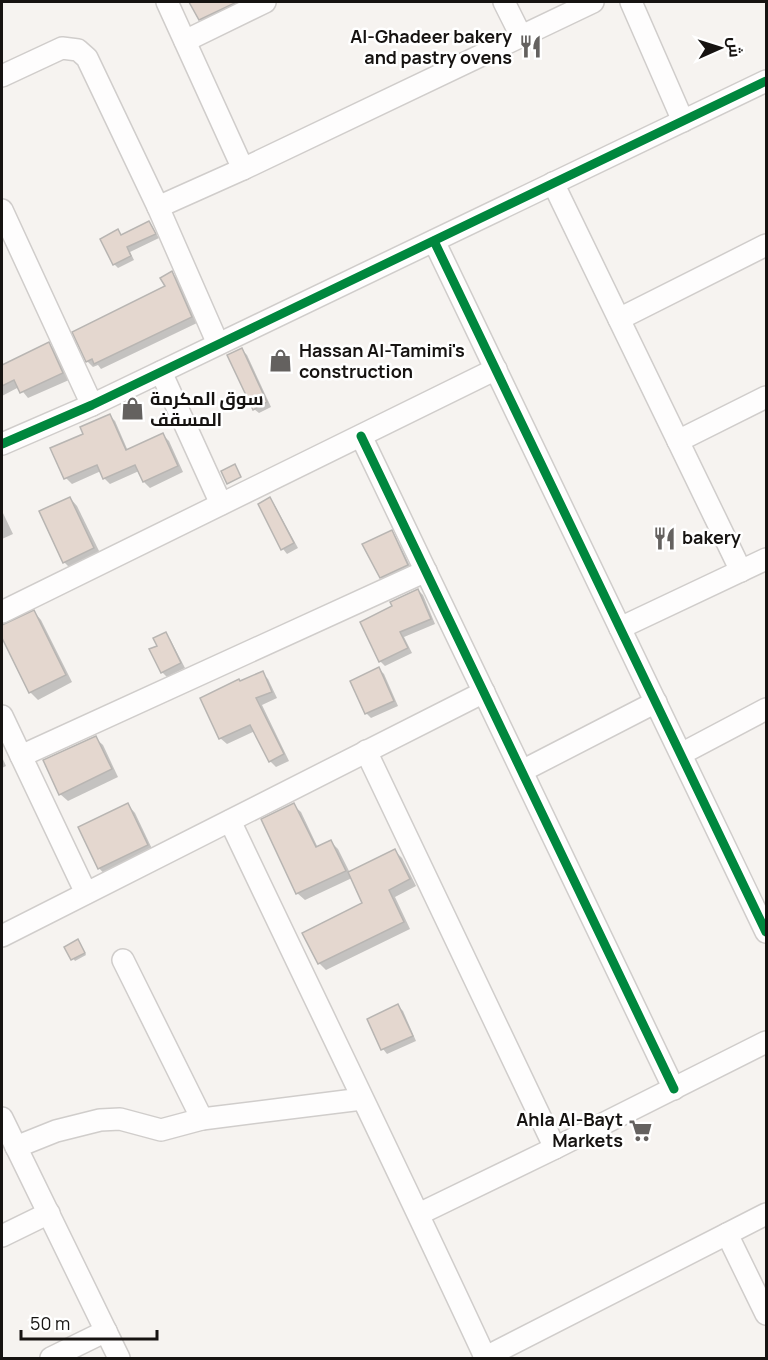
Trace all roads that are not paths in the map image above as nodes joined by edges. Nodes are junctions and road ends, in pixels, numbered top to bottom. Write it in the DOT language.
graph roads {
  1 [pos="166,2"];
  2 [pos="265,2"];
  3 [pos="504,2"];
  4 [pos="593,2"];
  5 [pos="631,2"];
  6 [pos="521,36"];
  7 [pos="185,41"];
  8 [pos="2,76"];
  9 [pos="766,81"];
  10 [pos="683,121"];
  11 [pos="243,169"];
  12 [pos="553,183"];
  13 [pos="158,207"];
  14 [pos="2,210"];
  15 [pos="434,241"];
  16 [pos="766,245"];
  17 [pos="619,319"];
  18 [pos="218,344"];
  19 [pos="496,369"];
  20 [pos="161,372"];
  21 [pos="766,397"];
  22 [pos="92,405"];
  23 [pos="361,436"];
  24 [pos="678,441"];
  25 [pos="2,444"];
  26 [pos="221,504"];
  27 [pos="766,559"];
  28 [pos="426,571"];
  29 [pos="741,571"];
  30 [pos="2,612"];
  31 [pos="620,628"];
  32 [pos="484,692"];
  33 [pos="656,702"];
  34 [pos="766,709"];
  35 [pos="2,716"];
  36 [pos="366,752"];
  37 [pos="681,754"];
  38 [pos="21,756"];
  39 [pos="522,771"];
  40 [pos="230,821"];
  41 [pos="86,893"];
  42 [pos="766,932"];
  43 [pos="2,936"];
  44 [pos="123,960"];
  45 [pos="766,1042"];
  46 [pos="674,1089"];
  47 [pos="362,1100"];
  48 [pos="2,1118"];
  49 [pos="202,1119"];
  50 [pos="16,1147"];
  51 [pos="555,1148"];
  52 [pos="49,1213"];
  53 [pos="419,1214"];
  54 [pos="766,1214"];
  55 [pos="727,1234"];
  56 [pos="2,1236"];
  57 [pos="766,1314"];
  58 [pos="106,1331"];
  59 [pos="484,1358"];
  60 [pos="51,1359"];
  61 [pos="119,1359"];
  1 -- 7 [label="street"];
  2 -- 7 [label="street"];
  3 -- 6 [label="street"];
  4 -- 6 [label="street"];
  5 -- 10 [label="street"];
  6 -- 11 [label="street"];
  7 -- 11 [label="street"];
  8 -- 13 [label="street"];
  9 -- 10 [label="street"];
  10 -- 12 [label="street"];
  11 -- 13 [label="street"];
  12 -- 15 [label="street"];
  12 -- 17 [label="street"];
  13 -- 18 [label="street"];
  14 -- 22 [label="street"];
  15 -- 18 [label="street"];
  15 -- 19 [label="street"];
  16 -- 17 [label="street"];
  17 -- 24 [label="street"];
  18 -- 20 [label="street"];
  19 -- 23 [label="street"];
  19 -- 31 [label="street"];
  20 -- 22 [label="street"];
  20 -- 26 [label="street"];
  21 -- 24 [label="street"];
  22 -- 25 [label="street"];
  23 -- 26 [label="street"];
  23 -- 28 [label="street"];
  24 -- 29 [label="street"];
  26 -- 30 [label="street"];
  27 -- 29 [label="street"];
  28 -- 32 [label="street"];
  28 -- 38 [label="street"];
  29 -- 31 [label="street"];
  31 -- 33 [label="street"];
  32 -- 36 [label="street"];
  32 -- 39 [label="street"];
  33 -- 37 [label="street"];
  33 -- 39 [label="street"];
  34 -- 37 [label="street"];
  35 -- 38 [label="street"];
  36 -- 40 [label="street"];
  36 -- 51 [label="street"];
  37 -- 42 [label="street"];
  38 -- 41 [label="street"];
  39 -- 46 [label="street"];
  40 -- 41 [label="street"];
  40 -- 47 [label="street"];
  41 -- 43 [label="street"];
  44 -- 49 [label="street"];
  45 -- 46 [label="street"];
  46 -- 51 [label="street"];
  47 -- 49 [label="street"];
  47 -- 53 [label="street"];
  48 -- 50 [label="street"];
  49 -- 50 [label="street"];
  50 -- 52 [label="street"];
  51 -- 53 [label="street"];
  52 -- 56 [label="street"];
  52 -- 58 [label="street"];
  53 -- 59 [label="street"];
  54 -- 55 [label="street"];
  55 -- 57 [label="street"];
  55 -- 59 [label="street"];
  58 -- 60 [label="street"];
  58 -- 61 [label="street"];
}
